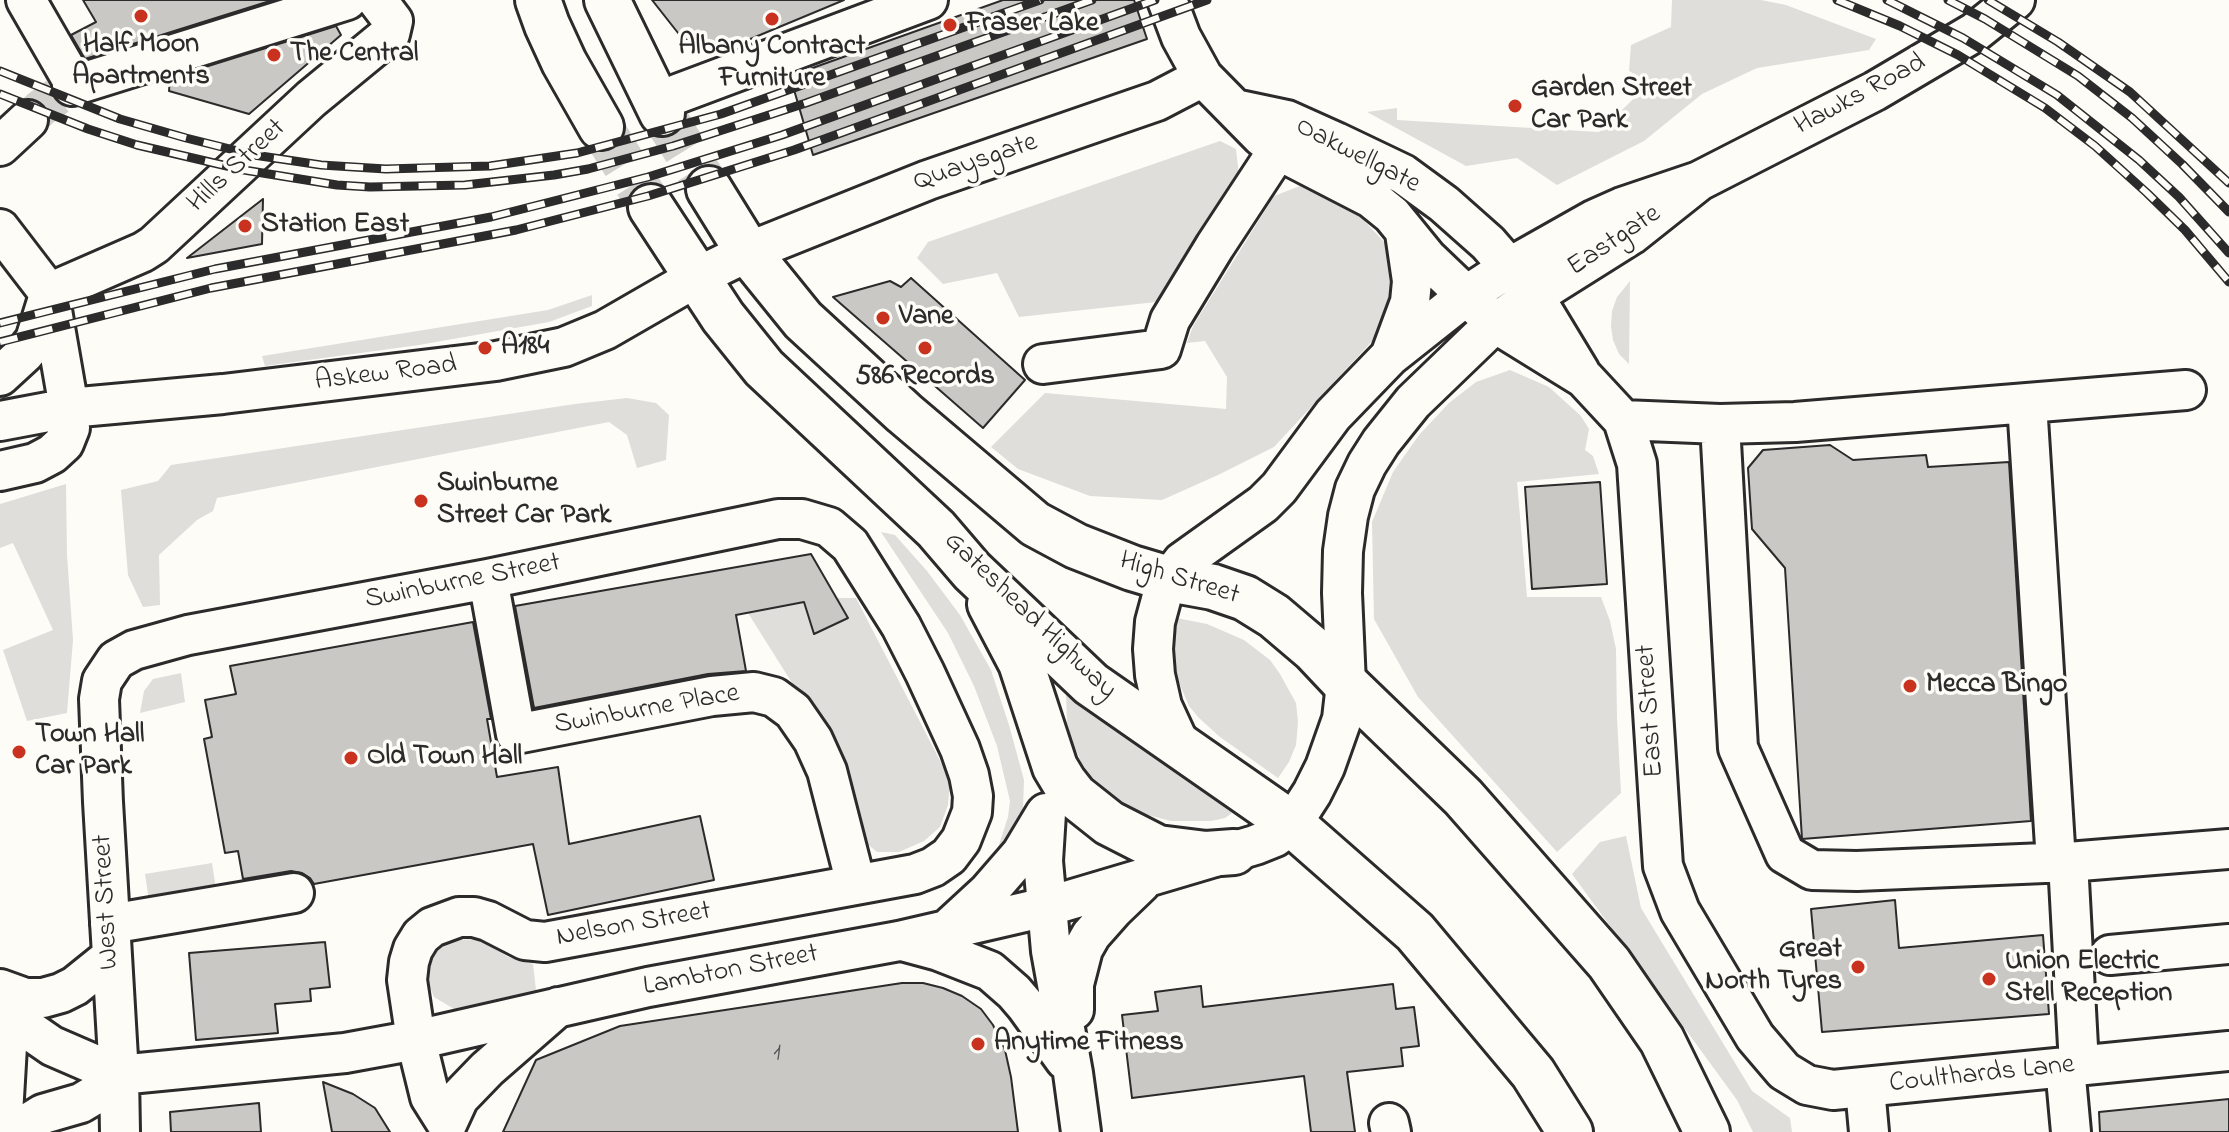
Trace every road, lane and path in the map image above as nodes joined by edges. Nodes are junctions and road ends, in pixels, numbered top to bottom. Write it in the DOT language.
graph roads {
  1 [pos="26,0"];
  2 [pos="347,0"];
  3 [pos="538,0"];
  4 [pos="607,0"];
  5 [pos="928,0"];
  6 [pos="1167,0"];
  7 [pos="2015,0"];
  8 [pos="381,5"];
  9 [pos="1203,77"];
  10 [pos="670,103"];
  11 [pos="1235,109"];
  12 [pos="28,120"];
  13 [pos="601,127"];
  14 [pos="0,146"];
  15 [pos="1278,150"];
  16 [pos="1699,181"];
  17 [pos="709,189"];
  18 [pos="651,207"];
  19 [pos="0,229"];
  20 [pos="1405,233"];
  21 [pos="748,252"];
  22 [pos="1510,267"];
  23 [pos="697,277"];
  24 [pos="49,293"];
  25 [pos="1467,295"];
  26 [pos="1534,296"];
  27 [pos="1495,323"];
  28 [pos="1390,356"];
  29 [pos="1043,364"];
  30 [pos="0,376"];
  31 [pos="1584,378"];
  32 [pos="2186,390"];
  33 [pos="2027,403"];
  34 [pos="1623,420"];
  35 [pos="0,421"];
  36 [pos="1720,424"];
  37 [pos="67,426"];
  38 [pos="0,471"];
  39 [pos="972,571"];
  40 [pos="488,579"];
  41 [pos="1169,579"];
  42 [pos="105,673"];
  43 [pos="1346,684"];
  44 [pos="1180,745"];
  45 [pos="1047,746"];
  46 [pos="1046,813"];
  47 [pos="1292,824"];
  48 [pos="961,840"];
  49 [pos="2229,849"];
  50 [pos="1234,852"];
  51 [pos="2062,862"];
  52 [pos="1148,877"];
  53 [pos="856,884"];
  54 [pos="294,893"];
  55 [pos="1046,907"];
  56 [pos="946,930"];
  57 [pos="110,940"];
  58 [pos="899,941"];
  59 [pos="2229,944"];
  60 [pos="2110,955"];
  61 [pos="3,1000"];
  62 [pos="558,1007"];
  63 [pos="1755,1037"];
  64 [pos="416,1040"];
  65 [pos="2229,1051"];
  66 [pos="345,1053"];
  67 [pos="2072,1066"];
  68 [pos="1073,1073"];
  69 [pos="119,1075"];
  70 [pos="1865,1088"];
  71 [pos="430,1097"];
  72 [pos="2,1132"];
  73 [pos="14,1132"];
  74 [pos="120,1132"];
  75 [pos="1081,1132"];
  76 [pos="1570,1132"];
  77 [pos="1707,1132"];
  78 [pos="1869,1132"];
  79 [pos="2071,1132"];
  1 -- 2 [label="street"];
  3 -- 13 [label="highway"];
  4 -- 10 [label="highway"];
  5 -- 10 [label="street"];
  6 -- 9 [label="street, Oakwellgate"];
  7 -- 16 [label="street, Hawks Road"];
  8 -- 24 [label="street, Hills Street"];
  9 -- 11 [label="street, Oakwellgate"];
  9 -- 21 [label="street, Quaysgate"];
  11 -- 15 [label="street, Oakwellgate"];
  11 -- 22 [label="street, Oakwellgate"];
  12 -- 14 [label="street"];
  15 -- 20 [label="street, Oakwellgate"];
  15 -- 29 [label="street"];
  16 -- 22 [label="street, Eastgate"];
  16 -- 26 [label="street, Eastgate"];
  17 -- 21 [label="highway"];
  18 -- 23 [label="highway, Gateshead Highway"];
  19 -- 24 [label="street"];
  20 -- 25 [label="street, Oakwellgate"];
  20 -- 28 [label="street"];
  21 -- 23 [label="street, Askew Road"];
  21 -- 41 [label="highway, High Street"];
  22 -- 25 [label="street, Eastgate"];
  22 -- 26 [label="street, Oakwellgate"];
  23 -- 37 [label="street, Askew Road"];
  23 -- 39 [label="highway, Gateshead Highway"];
  24 -- 30 [label="street"];
  24 -- 37 [label="street"];
  25 -- 27 [label="street, Oakwellgate"];
  25 -- 28 [label="street, Eastgate"];
  26 -- 27 [label="street, Eastgate"];
  26 -- 31 [label="street, East Street"];
  27 -- 31 [label="street, East Street"];
  27 -- 43 [label="street, Eastgate"];
  28 -- 41 [label="street, Eastgate"];
  31 -- 34 [label="street, East Street"];
  32 -- 33 [label="street"];
  33 -- 36 [label="street"];
  33 -- 51 [label="street"];
  34 -- 36 [label="street"];
  34 -- 63 [label="street, East Street"];
  35 -- 37 [label="street, Askew Road"];
  36 -- 51 [label="street"];
  37 -- 38 [label="street, Askew Road"];
  39 -- 44 [label="highway, Gateshead Highway"];
  39 -- 45 [label="highway"];
  40 -- 42 [label="street, Swinburne Street"];
  40 -- 48 [label="street, Swinburne Street"];
  40 -- 53 [label="street, Swinburne Place"];
  41 -- 43 [label="highway, High Street"];
  41 -- 44 [label="street"];
  42 -- 57 [label="street, West Street"];
  43 -- 47 [label="street, Eastgate"];
  43 -- 77 [label="highway"];
  44 -- 47 [label="highway, Gateshead Highway"];
  45 -- 46 [label="highway"];
  45 -- 50 [label="highway"];
  46 -- 55 [label="street"];
  46 -- 56 [label="street"];
  47 -- 50 [label="street, Eastgate"];
  47 -- 76 [label="highway, Gateshead Highway"];
  48 -- 53 [label="street, Nelson Street"];
  49 -- 51 [label="street"];
  50 -- 52 [label="street, Eastgate"];
  51 -- 67 [label="street"];
  52 -- 55 [label="street, Lambton Street"];
  52 -- 68 [label="street"];
  53 -- 64 [label="street, Nelson Street"];
  54 -- 57 [label="street"];
  55 -- 56 [label="street, Lambton Street"];
  55 -- 68 [label="street"];
  56 -- 58 [label="street, Lambton Street"];
  57 -- 61 [label="street"];
  57 -- 69 [label="street, West Street"];
  58 -- 62 [label="street, Lambton Street"];
  58 -- 68 [label="street"];
  59 -- 60 [label="street"];
  61 -- 69 [label="street"];
  61 -- 72 [label="street"];
  62 -- 64 [label="street, Lambton Street"];
  62 -- 71 [label="street"];
  63 -- 70 [label="street, Coulthards Lane"];
  64 -- 66 [label="street"];
  64 -- 71 [label="street, Nelson Street"];
  65 -- 67 [label="street, Coulthards Lane"];
  66 -- 69 [label="street"];
  66 -- 71 [label="street"];
  67 -- 70 [label="street, Coulthards Lane"];
  67 -- 79 [label="street"];
  68 -- 75 [label="street"];
  69 -- 73 [label="street"];
  69 -- 74 [label="street, West Street"];
  70 -- 78 [label="street"];
}
